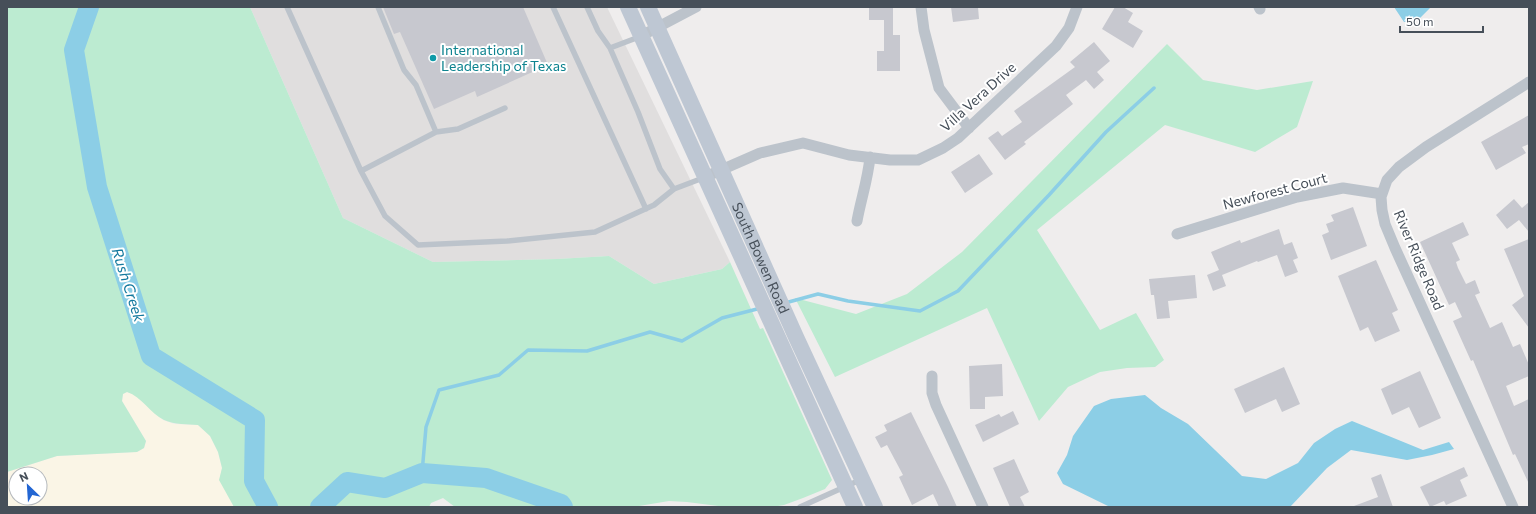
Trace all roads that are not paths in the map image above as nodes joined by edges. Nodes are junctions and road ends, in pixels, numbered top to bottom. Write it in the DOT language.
graph roads {
  1 [pos="287,7"];
  2 [pos="378,7"];
  3 [pos="553,7"];
  4 [pos="587,7"];
  5 [pos="628,7"];
  6 [pos="648,7"];
  7 [pos="696,7"];
  8 [pos="920,7"];
  9 [pos="1077,7"];
  10 [pos="657,28"];
  11 [pos="641,36"];
  12 [pos="610,48"];
  13 [pos="1529,82"];
  14 [pos="505,108"];
  15 [pos="969,128"];
  16 [pos="436,132"];
  17 [pos="870,157"];
  18 [pos="722,169"];
  19 [pos="361,171"];
  20 [pos="705,177"];
  21 [pos="674,189"];
  22 [pos="1382,194"];
  23 [pos="646,209"];
  24 [pos="857,221"];
  25 [pos="1178,234"];
  26 [pos="932,376"];
  27 [pos="862,479"];
  28 [pos="846,487"];
  29 [pos="800,507"];
  30 [pos="855,507"];
  31 [pos="875,507"];
  32 [pos="983,507"];
  33 [pos="1513,507"];
  1 -- 19 [label="lane"];
  2 -- 16 [label="lane"];
  3 -- 23 [label="lane"];
  4 -- 12 [label="lane"];
  5 -- 11 [label="main road, South Bowen Road"];
  6 -- 10 [label="main road, South Bowen Road"];
  7 -- 10 [label="street"];
  8 -- 15 [label="street"];
  9 -- 15 [label="street, Villa Vera Drive"];
  10 -- 11 [label="street"];
  10 -- 18 [label="main road, South Bowen Road"];
  11 -- 12 [label="lane"];
  11 -- 20 [label="main road, South Bowen Road"];
  12 -- 21 [label="lane"];
  13 -- 22 [label="street, River Ridge Road"];
  14 -- 16 [label="lane"];
  15 -- 17 [label="street, Villa Vera Drive"];
  16 -- 19 [label="lane"];
  17 -- 18 [label="street, Villa Vera Drive"];
  17 -- 24 [label="street"];
  18 -- 20 [label="street, Villa Vera Drive"];
  18 -- 27 [label="main road, South Bowen Road"];
  19 -- 23 [label="lane"];
  20 -- 21 [label="lane"];
  20 -- 28 [label="main road, South Bowen Road"];
  21 -- 23 [label="lane"];
  22 -- 25 [label="street, Newforest Court"];
  22 -- 33 [label="street, River Ridge Road"];
  26 -- 32 [label="street"];
  27 -- 28 [label="lane"];
  27 -- 31 [label="main road, South Bowen Road"];
  28 -- 29 [label="lane"];
  28 -- 30 [label="main road, South Bowen Road"];
}
